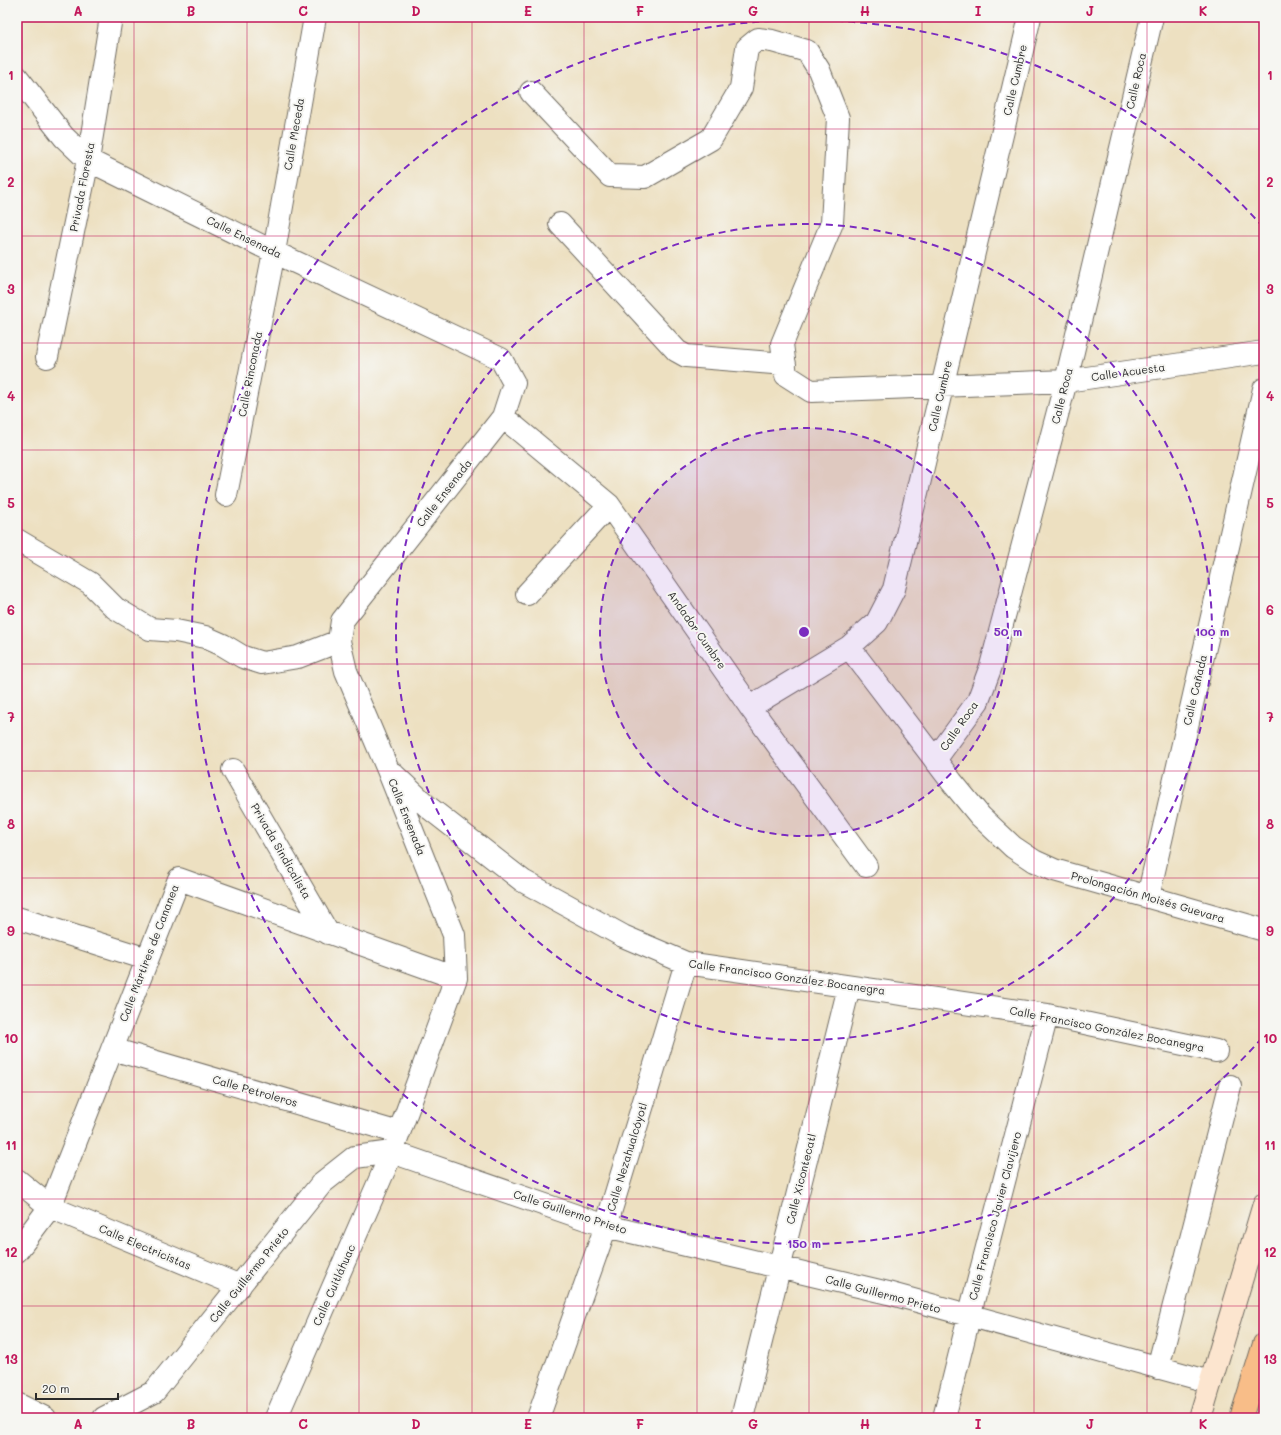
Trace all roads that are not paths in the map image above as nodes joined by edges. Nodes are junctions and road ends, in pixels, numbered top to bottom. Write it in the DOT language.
graph roads {
  1 [pos="111,17"];
  2 [pos="315,17"];
  3 [pos="1030,17"];
  4 [pos="1152,17"];
  5 [pos="17,77"];
  6 [pos="531,92"];
  7 [pos="88,160"];
  8 [pos="560,224"];
  9 [pos="274,252"];
  10 [pos="1264,352"];
  11 [pos="47,357"];
  12 [pos="785,364"];
  13 [pos="1066,380"];
  14 [pos="943,386"];
  15 [pos="1264,389"];
  16 [pos="503,417"];
  17 [pos="226,495"];
  18 [pos="609,504"];
  19 [pos="17,540"];
  20 [pos="527,594"];
  21 [pos="339,641"];
  22 [pos="848,647"];
  23 [pos="750,707"];
  24 [pos="935,760"];
  25 [pos="233,770"];
  26 [pos="388,770"];
  27 [pos="866,866"];
  28 [pos="1148,897"];
  29 [pos="17,918"];
  30 [pos="1264,930"];
  31 [pos="328,933"];
  32 [pos="147,958"];
  33 [pos="686,963"];
  34 [pos="456,978"];
  35 [pos="849,987"];
  36 [pos="1047,1015"];
  37 [pos="112,1049"];
  38 [pos="1216,1051"];
  39 [pos="1230,1086"];
  40 [pos="395,1143"];
  41 [pos="17,1180"];
  42 [pos="1264,1204"];
  43 [pos="50,1207"];
  44 [pos="606,1226"];
  45 [pos="17,1251"];
  46 [pos="779,1267"];
  47 [pos="240,1286"];
  48 [pos="969,1316"];
  49 [pos="1264,1344"];
  50 [pos="1158,1368"];
  51 [pos="1211,1382"];
  52 [pos="17,1404"];
  53 [pos="45,1418"];
  54 [pos="104,1418"];
  55 [pos="276,1418"];
  56 [pos="538,1418"];
  57 [pos="742,1418"];
  58 [pos="944,1418"];
  59 [pos="1200,1418"];
  60 [pos="1241,1418"];
  1 -- 7 [label="street, Privada Floresta"];
  2 -- 9 [label="street, Calle Meceda"];
  3 -- 14 [label="street, Calle Cumbre"];
  4 -- 13 [label="street, Calle Roca"];
  5 -- 7 [label="street, Calle Ensenada"];
  6 -- 12 [label="street"];
  7 -- 9 [label="street, Calle Ensenada"];
  7 -- 11 [label="street, Privada Floresta"];
  8 -- 12 [label="street"];
  9 -- 16 [label="street, Calle Ensenada"];
  9 -- 17 [label="street, Calle Rinconada"];
  10 -- 13 [label="street, Calle Acuesta"];
  12 -- 14 [label="street, Calle Acuesta"];
  13 -- 14 [label="street, Calle Acuesta"];
  13 -- 24 [label="street, Calle Roca"];
  14 -- 22 [label="street, Calle Cumbre"];
  15 -- 28 [label="street, Calle Cañada"];
  16 -- 18 [label="street, Andador Cumbre"];
  16 -- 21 [label="street, Calle Ensenada"];
  18 -- 20 [label="street"];
  18 -- 23 [label="street, Andador Cumbre"];
  19 -- 21 [label="street"];
  21 -- 26 [label="street, Calle Ensenada"];
  22 -- 23 [label="street, Calle Cumbre"];
  22 -- 24 [label="street, Prolongación Moisés Guevara"];
  23 -- 27 [label="street, Andador Cumbre"];
  24 -- 28 [label="street, Prolongación Moisés Guevara"];
  25 -- 31 [label="street, Privada Sindicalista"];
  26 -- 33 [label="street, Calle Francisco González Bocanegra"];
  26 -- 34 [label="street, Calle Ensenada"];
  28 -- 30 [label="street, Prolongación Moisés Guevara"];
  29 -- 32 [label="street"];
  31 -- 32 [label="street, Calle Mártires de Cananea"];
  31 -- 34 [label="street, Calle Mártires de Cananea"];
  32 -- 37 [label="street, Calle Mártires de Cananea"];
  33 -- 35 [label="street, Calle Francisco González Bocanegra"];
  33 -- 44 [label="street, Calle Nezahualcóyotl"];
  34 -- 40 [label="street, Calle Ensenada"];
  35 -- 36 [label="street, Calle Francisco González Bocanegra"];
  35 -- 46 [label="street, Calle Xicontecatl"];
  36 -- 38 [label="street, Calle Francisco González Bocanegra"];
  36 -- 48 [label="street, Calle Francisco Javier Clavijero"];
  37 -- 40 [label="street, Calle Petroleros"];
  37 -- 43 [label="street, Calle Mártires de Cananea"];
  39 -- 50 [label="street"];
  40 -- 44 [label="street, Calle Guillermo Prieto"];
  40 -- 47 [label="street, Calle Guillermo Prieto"];
  40 -- 55 [label="street, Calle Cuitláhuac"];
  41 -- 43 [label="street, Calle Electricistas"];
  42 -- 51 [label="main road"];
  43 -- 45 [label="street, Calle Mártires de Cananea"];
  43 -- 47 [label="street, Calle Electricistas"];
  44 -- 46 [label="street, Calle Guillermo Prieto"];
  44 -- 56 [label="street, Calle Nezahualcóyotl"];
  46 -- 48 [label="street, Calle Guillermo Prieto"];
  46 -- 57 [label="street, Calle Xicontecatl"];
  47 -- 54 [label="street, Calle Guillermo Prieto"];
  48 -- 50 [label="street, Calle Guillermo Prieto"];
  48 -- 58 [label="street, Calle Francisco Javier Clavijero"];
  49 -- 60 [label="highway"];
  50 -- 51 [label="street, Calle Guillermo Prieto"];
  51 -- 59 [label="main road"];
  52 -- 53 [label="street"];
}
